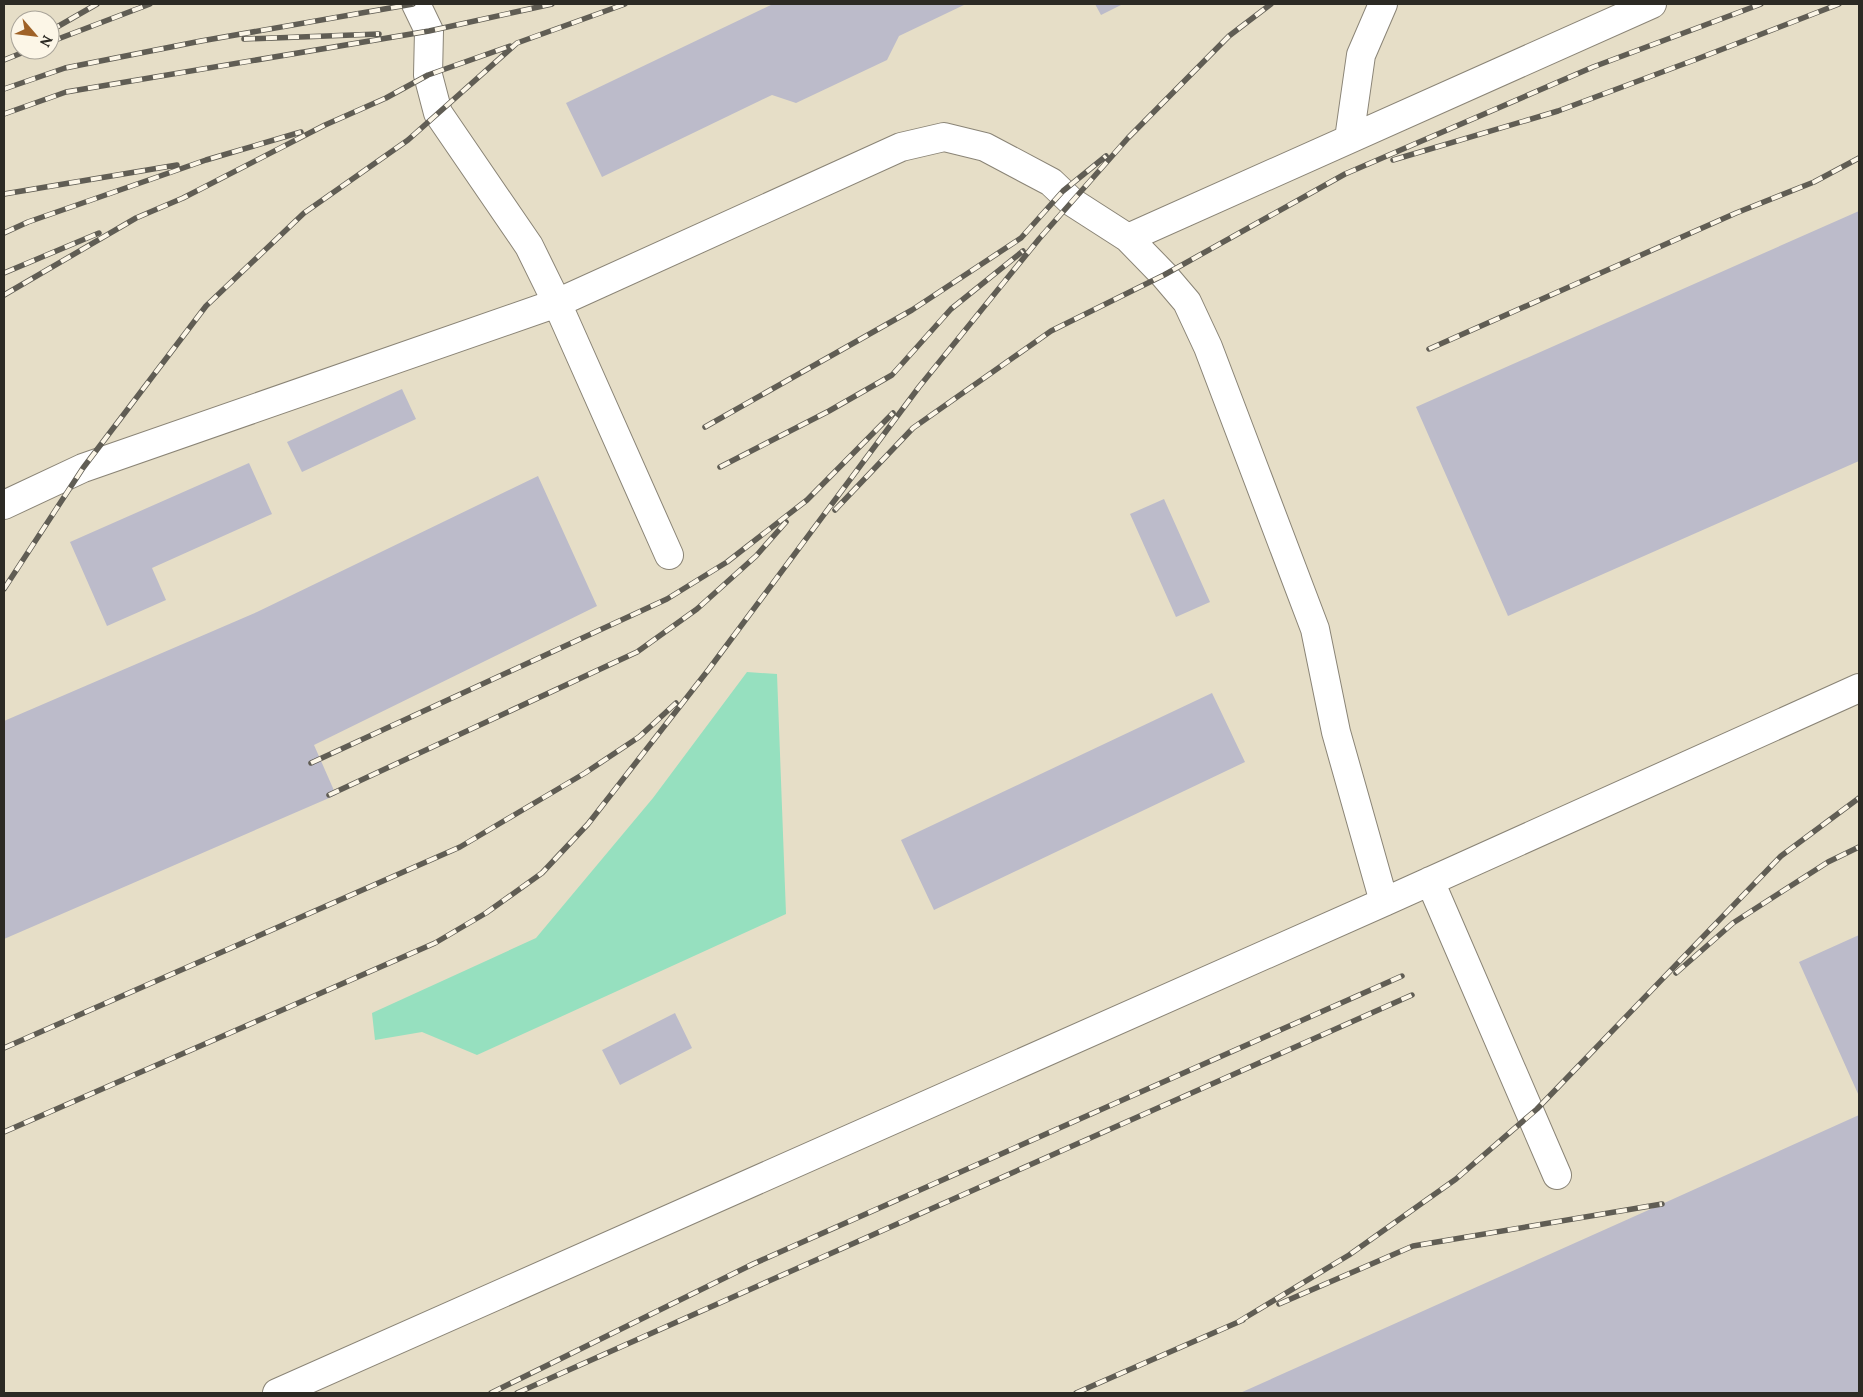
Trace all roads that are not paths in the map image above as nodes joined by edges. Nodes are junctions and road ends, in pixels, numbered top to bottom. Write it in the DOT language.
graph roads {
  1 [pos="416,4"];
  2 [pos="1383,4"];
  3 [pos="1652,4"];
  4 [pos="1349,139"];
  5 [pos="1128,238"];
  6 [pos="557,303"];
  7 [pos="4,506"];
  8 [pos="669,554"];
  9 [pos="1859,688"];
  10 [pos="1430,881"];
  11 [pos="1384,902"];
  12 [pos="1557,1175"];
  13 [pos="277,1393"];
  1 -- 6 [label="street"];
  2 -- 4 [label="street"];
  3 -- 4 [label="street"];
  4 -- 5 [label="street"];
  5 -- 6 [label="street"];
  5 -- 11 [label="street"];
  6 -- 7 [label="street"];
  6 -- 8 [label="street"];
  9 -- 10 [label="street"];
  10 -- 11 [label="street"];
  10 -- 12 [label="street"];
  11 -- 13 [label="street"];
}
